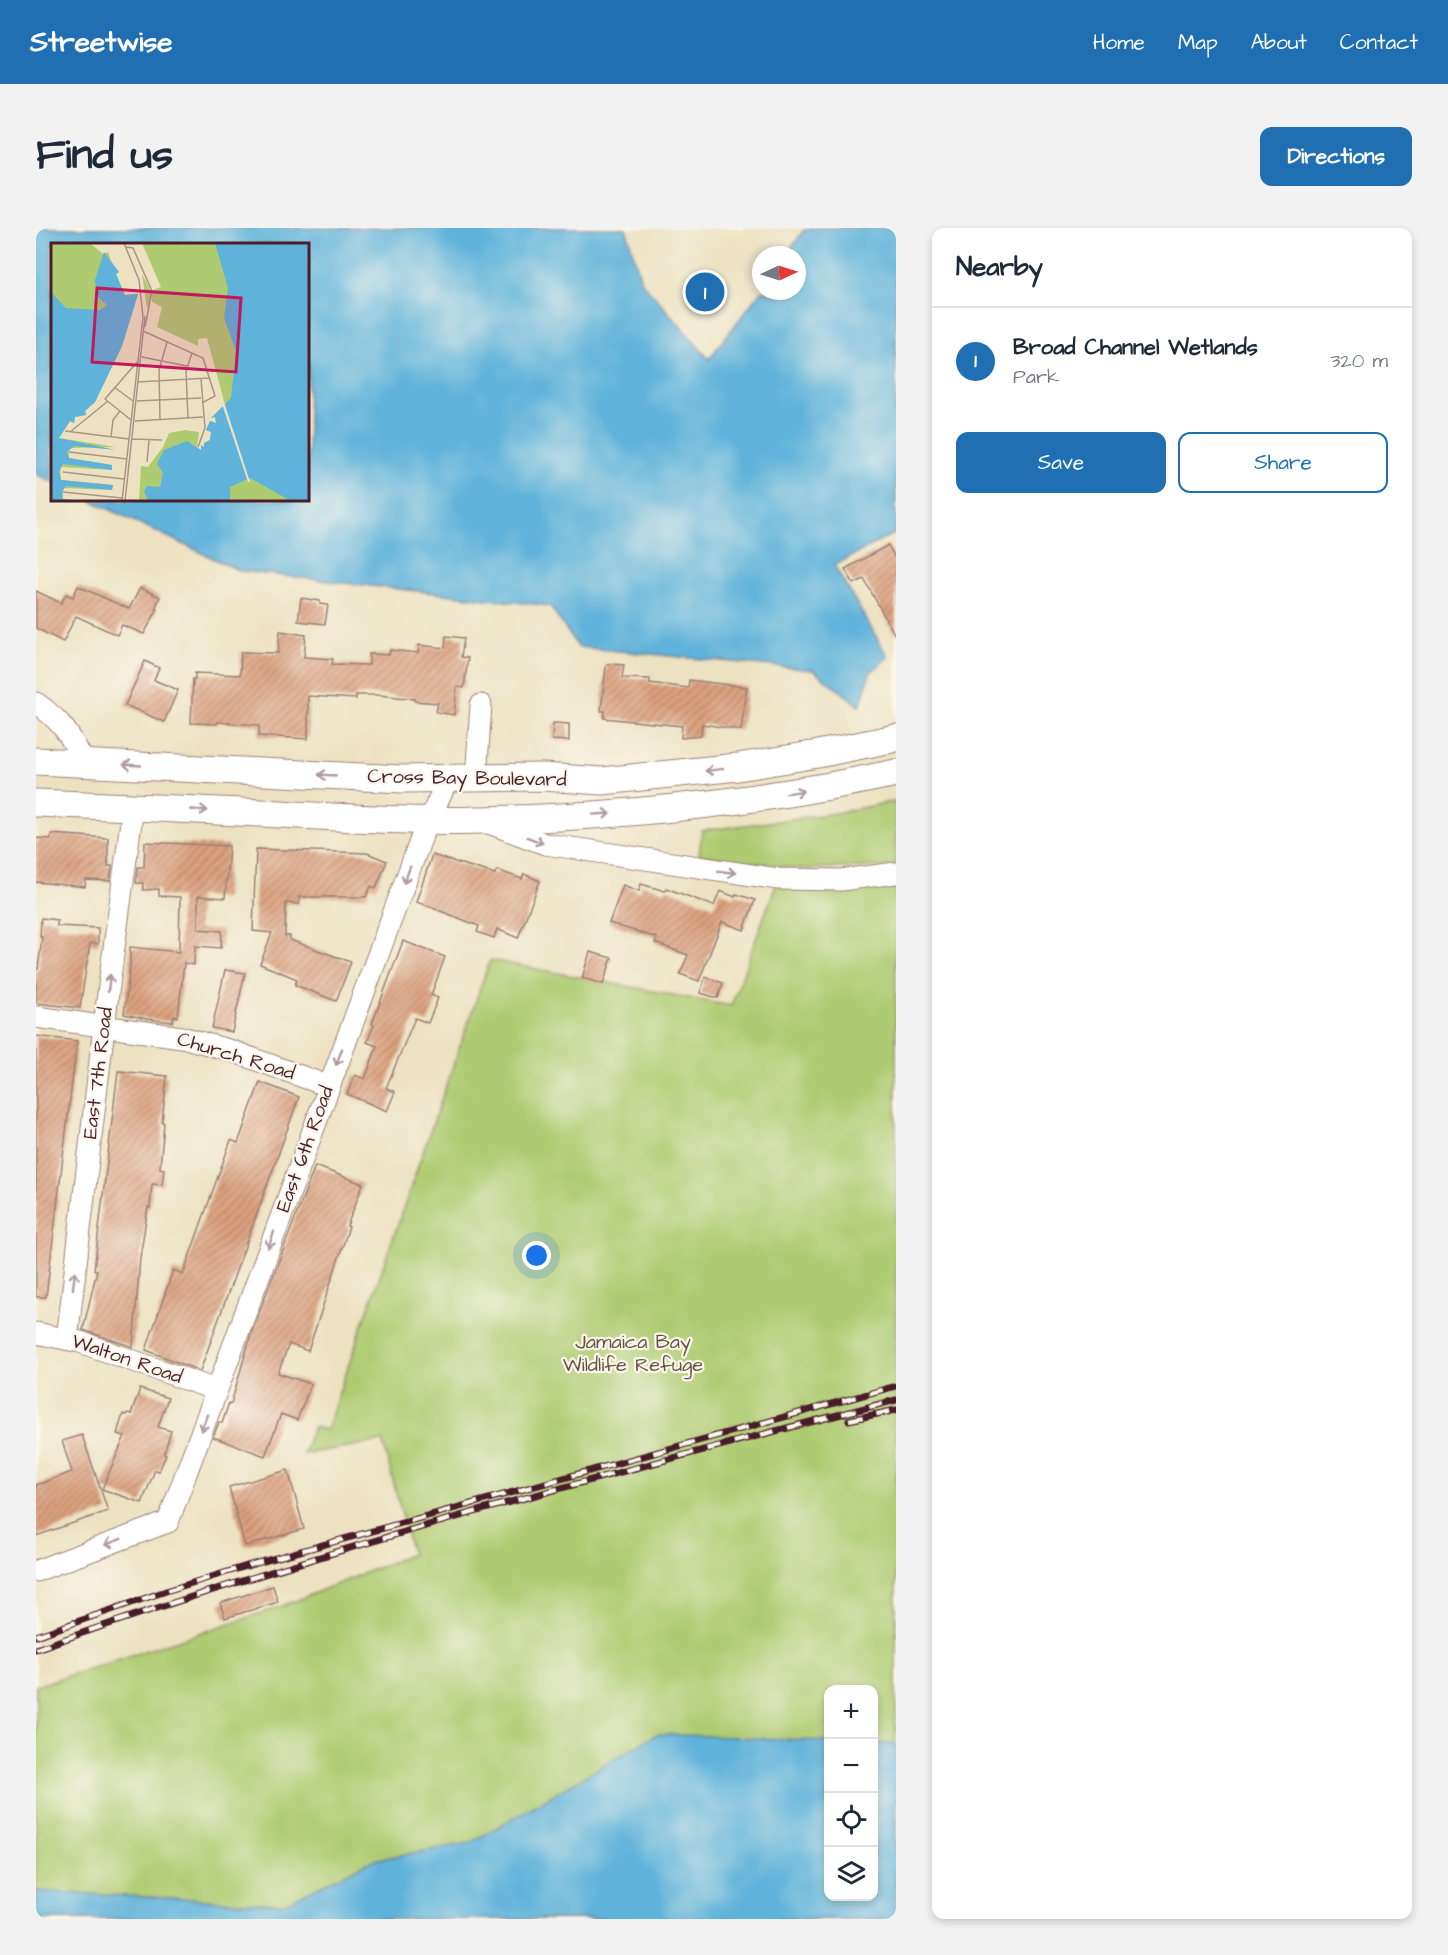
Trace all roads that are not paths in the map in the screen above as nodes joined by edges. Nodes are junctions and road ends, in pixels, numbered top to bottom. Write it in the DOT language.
graph roads {
  1 [pos="36,703"];
  2 [pos="481,705"];
  3 [pos="896,738"];
  4 [pos="36,761"];
  5 [pos="84,763"];
  6 [pos="896,773"];
  7 [pos="476,778"];
  8 [pos="448,779"];
  9 [pos="36,803"];
  10 [pos="133,807"];
  11 [pos="428,820"];
  12 [pos="480,820"];
  13 [pos="896,873"];
  14 [pos="36,1017"];
  15 [pos="104,1025"];
  16 [pos="328,1086"];
  17 [pos="36,1333"];
  18 [pos="67,1339"];
  19 [pos="216,1390"];
  20 [pos="36,1571"];
  1 -- 5 [label="street"];
  2 -- 7 [label="street"];
  3 -- 7 [label="main road, Cross Bay Boulevard, one-way"];
  4 -- 5 [label="main road, Cross Bay Boulevard"];
  8 -- 5 [label="main road, Cross Bay Boulevard, one-way"];
  12 -- 6 [label="main road, Cross Bay Boulevard, one-way"];
  7 -- 8 [label="main road, Cross Bay Boulevard"];
  8 -- 11 [label="street, East 6th Road"];
  9 -- 10 [label="main road, Cross Bay Boulevard"];
  10 -- 11 [label="main road, Cross Bay Boulevard, one-way"];
  15 -- 10 [label="street, East 7th Road, one-way"];
  11 -- 12 [label="main road, Cross Bay Boulevard"];
  11 -- 16 [label="street, East 6th Road, one-way"];
  12 -- 13 [label="street, Cross Bay Boulevard, one-way"];
  14 -- 15 [label="street, Church Road"];
  15 -- 16 [label="street, Church Road"];
  18 -- 15 [label="street, East 7th Road, one-way"];
  16 -- 19 [label="street, East 6th Road, one-way"];
  17 -- 18 [label="street, Walton Road"];
  18 -- 19 [label="street, Walton Road"];
  19 -- 20 [label="street, East 6th Road, one-way"];
}
